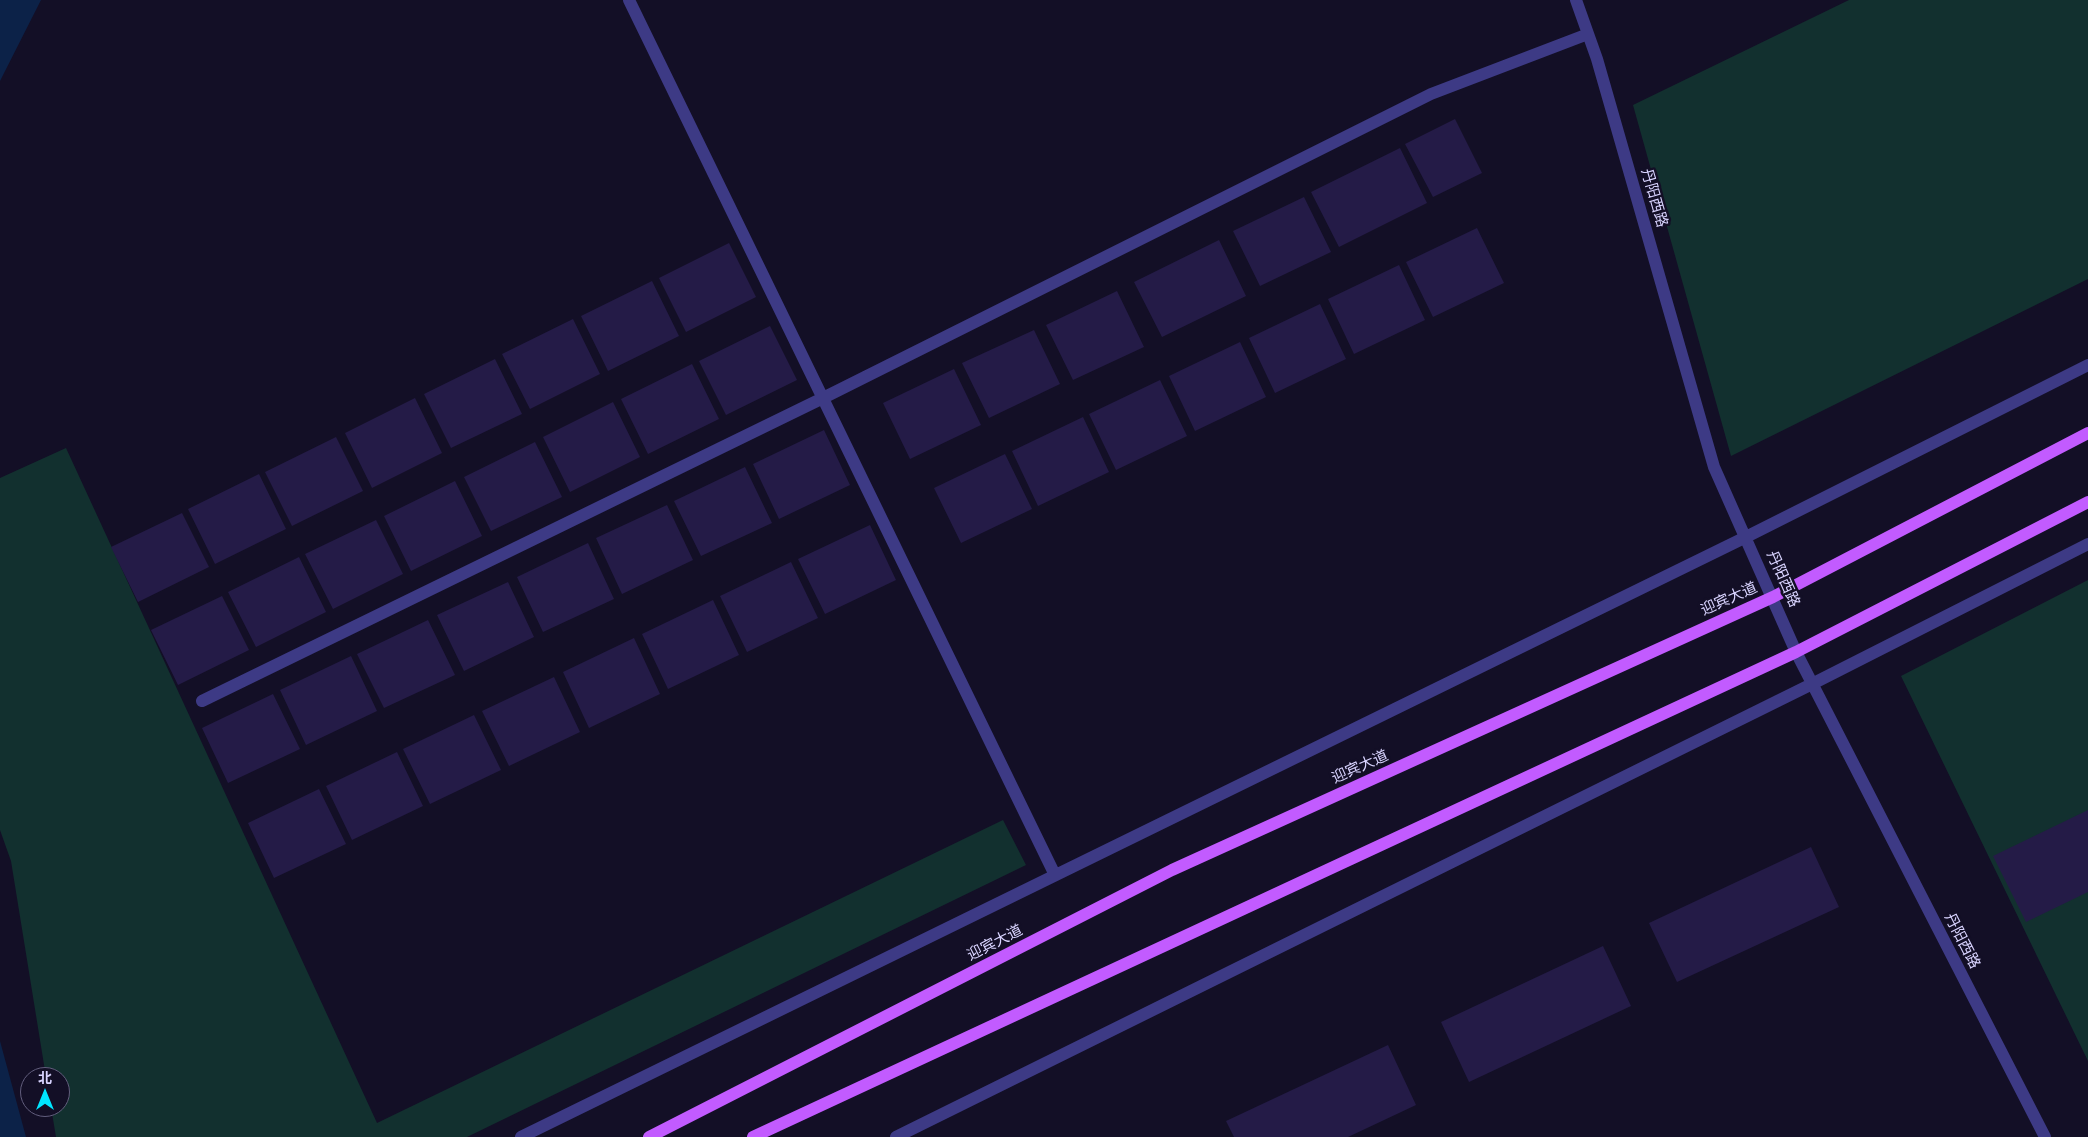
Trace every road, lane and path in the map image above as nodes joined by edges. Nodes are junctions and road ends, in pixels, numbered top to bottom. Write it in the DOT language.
graph roads {
  1 [pos="629,0"];
  2 [pos="1576,0"];
  3 [pos="1588,34"];
  4 [pos="2088,365"];
  5 [pos="823,398"];
  6 [pos="2088,432"];
  7 [pos="2088,502"];
  8 [pos="1746,537"];
  9 [pos="2088,544"];
  10 [pos="1773,597"];
  11 [pos="1796,652"];
  12 [pos="1812,684"];
  13 [pos="202,701"];
  14 [pos="1055,875"];
  15 [pos="521,1137"];
  16 [pos="649,1137"];
  17 [pos="753,1137"];
  18 [pos="896,1137"];
  19 [pos="2045,1137"];
  1 -- 5 [label="street"];
  2 -- 3 [label="street, 丹阳西路"];
  3 -- 5 [label="street"];
  3 -- 8 [label="street, 丹阳西路"];
  4 -- 8 [label="street"];
  5 -- 13 [label="street"];
  5 -- 14 [label="street"];
  6 -- 10 [label="main road, 迎宾大道"];
  7 -- 11 [label="main road"];
  8 -- 10 [label="street, 丹阳西路"];
  8 -- 14 [label="street"];
  9 -- 12 [label="street"];
  10 -- 11 [label="street, 丹阳西路"];
  10 -- 16 [label="main road, 迎宾大道"];
  11 -- 12 [label="street, 丹阳西路"];
  11 -- 17 [label="main road"];
  12 -- 18 [label="street"];
  12 -- 19 [label="street, 丹阳西路"];
  14 -- 15 [label="street"];
}
